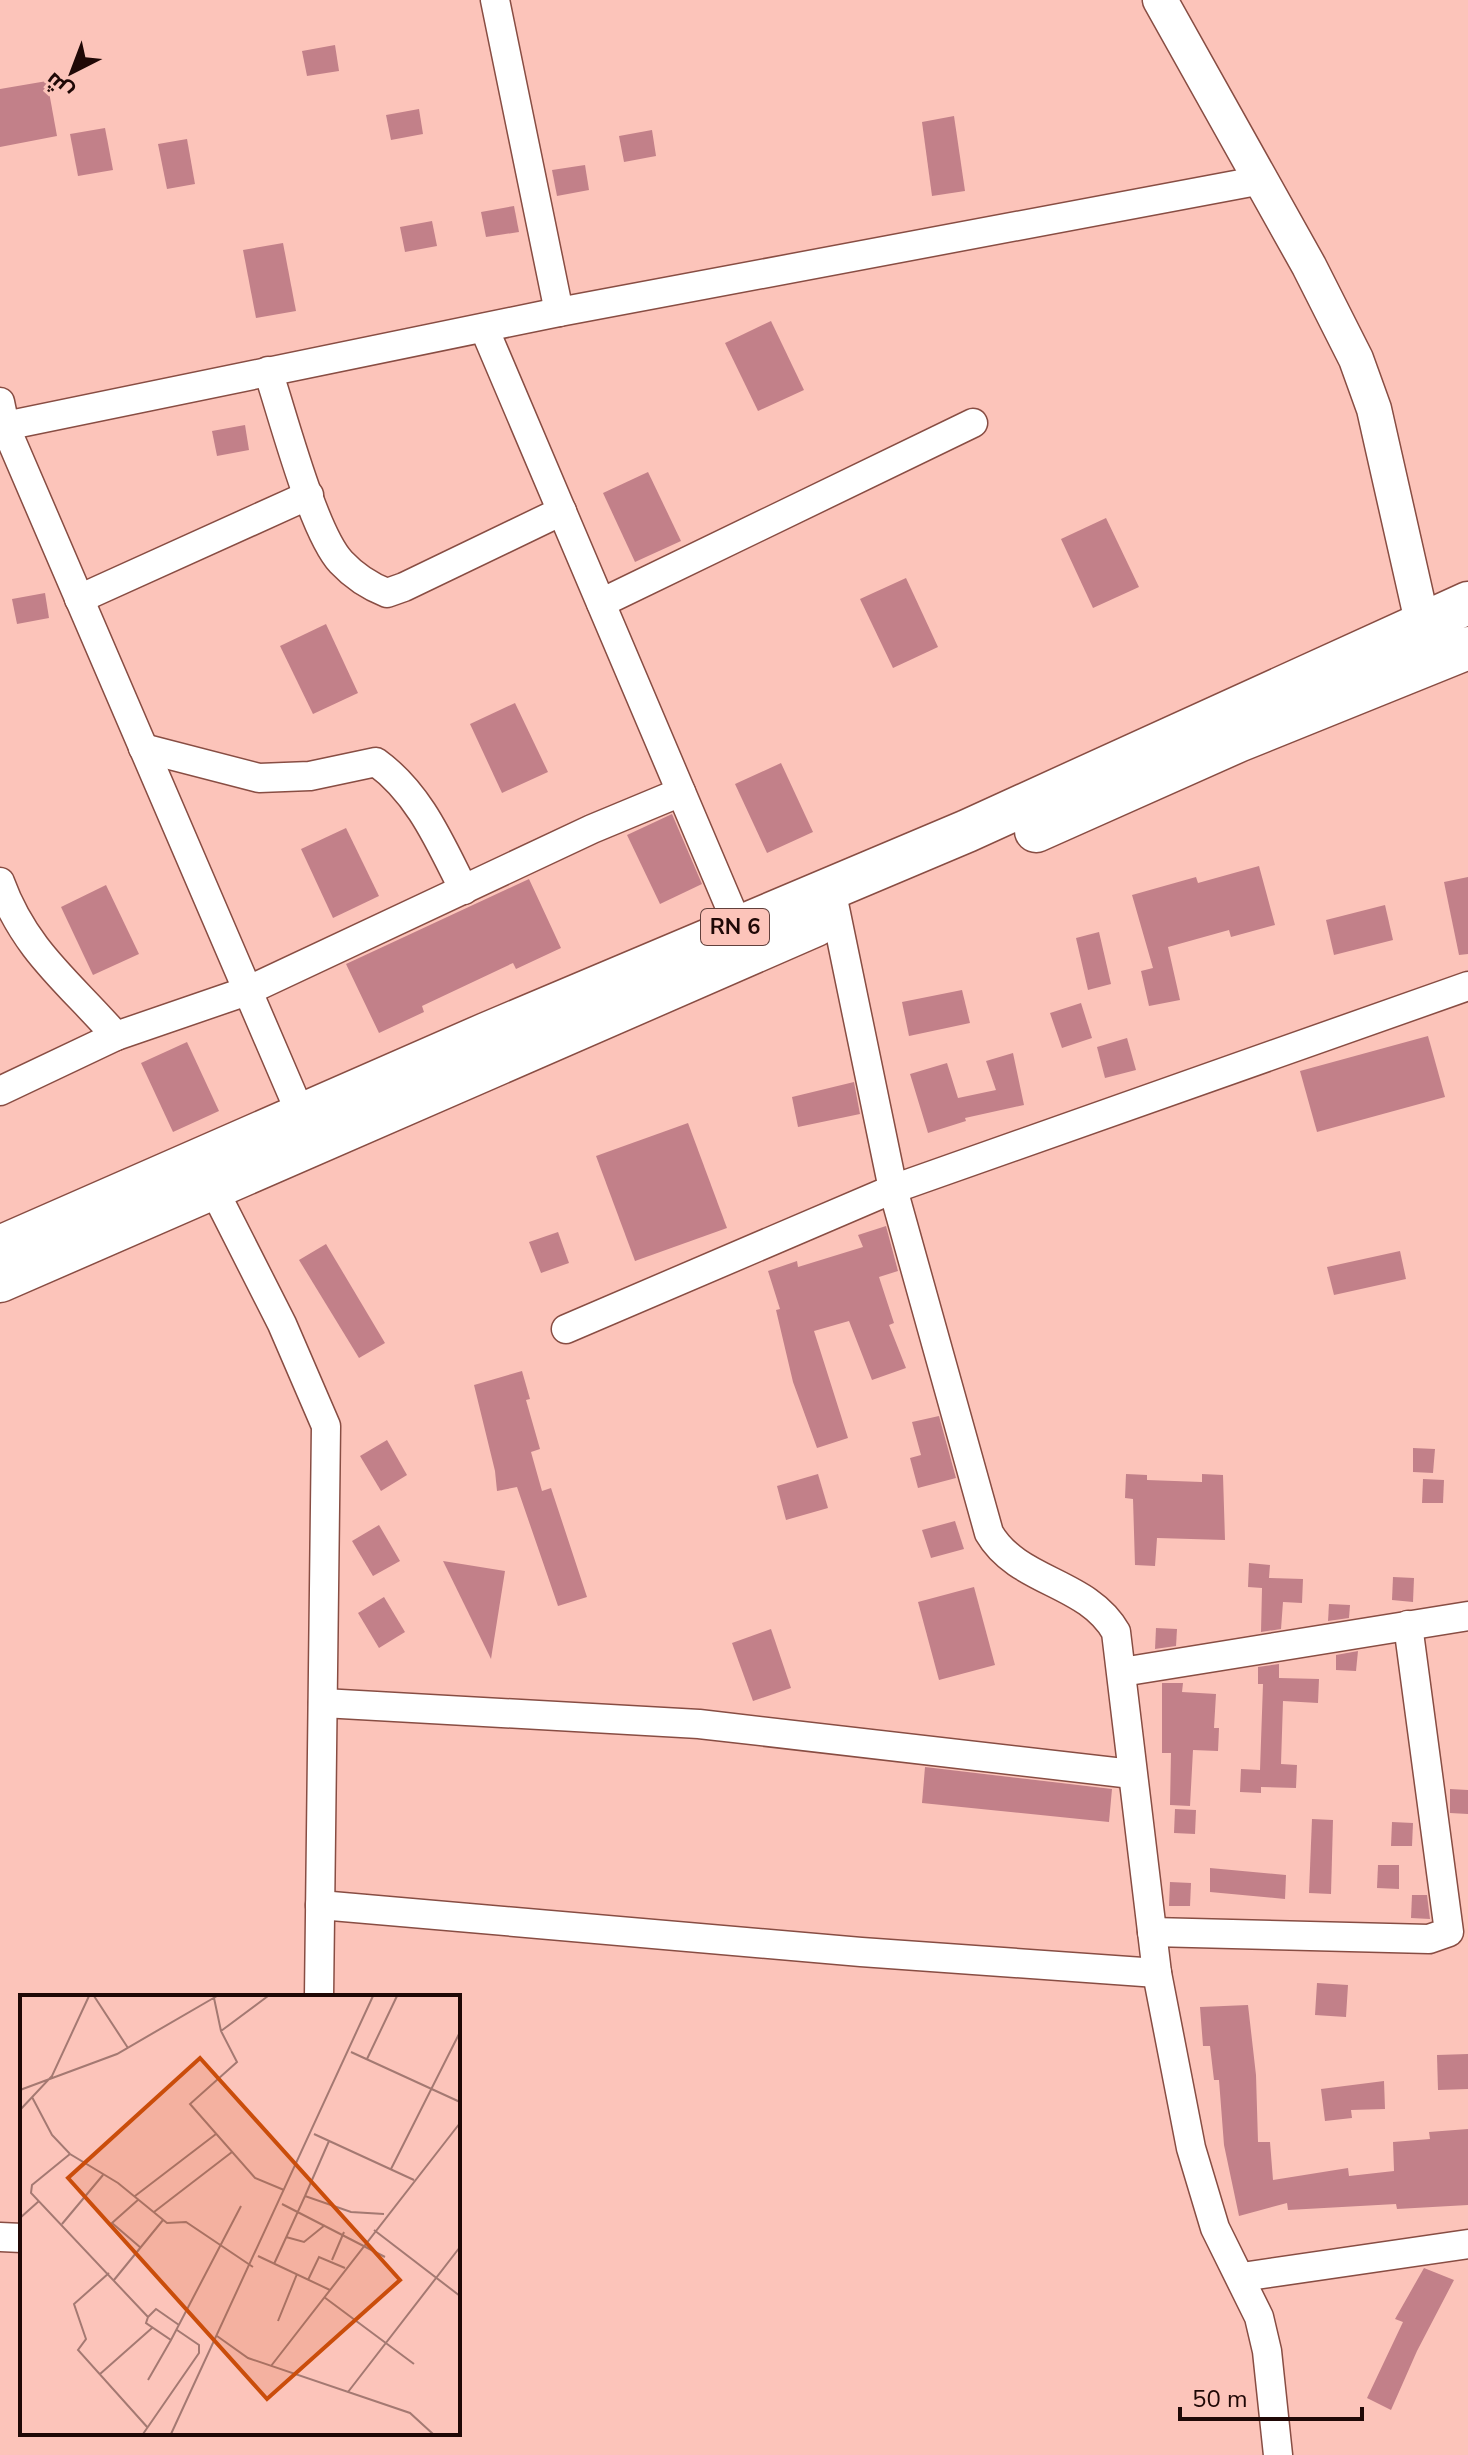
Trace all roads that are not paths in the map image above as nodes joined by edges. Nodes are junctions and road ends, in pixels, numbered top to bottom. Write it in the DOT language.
graph roads {
  1 [pos="495,0"];
  2 [pos="1160,0"];
  3 [pos="1262,180"];
  4 [pos="559,312"];
  5 [pos="484,328"];
  6 [pos="268,371"];
  7 [pos="2,418"];
  8 [pos="973,423"];
  9 [pos="309,495"];
  10 [pos="562,511"];
  11 [pos="79,599"];
  12 [pos="601,603"];
  13 [pos="1468,603"];
  14 [pos="1422,623"];
  15 [pos="1450,656"];
  16 [pos="143,748"];
  17 [pos="681,792"];
  18 [pos="0,882"];
  19 [pos="464,890"];
  20 [pos="835,902"];
  21 [pos="738,926"];
  22 [pos="1468,986"];
  23 [pos="247,991"];
  24 [pos="116,1036"];
  25 [pos="0,1091"];
  26 [pos="302,1117"];
  27 [pos="893,1189"];
  28 [pos="214,1190"];
  29 [pos="0,1247"];
  30 [pos="0,1281"];
  31 [pos="566,1329"];
  32 [pos="1468,1616"];
  33 [pos="1408,1625"];
  34 [pos="1122,1672"];
  35 [pos="323,1703"];
  36 [pos="1132,1774"];
  37 [pos="320,1905"];
  38 [pos="1152,1932"];
  39 [pos="1157,1973"];
  40 [pos="319,1995"];
  41 [pos="0,2237"];
  42 [pos="20,2238"];
  43 [pos="1468,2244"];
  44 [pos="1242,2277"];
  45 [pos="1278,2455"];
  1 -- 4 [label="street"];
  2 -- 3 [label="street"];
  3 -- 4 [label="street"];
  3 -- 14 [label="street"];
  4 -- 5 [label="street"];
  5 -- 6 [label="street"];
  5 -- 10 [label="street"];
  6 -- 7 [label="street"];
  6 -- 9 [label="street"];
  7 -- 11 [label="street"];
  8 -- 12 [label="street"];
  9 -- 10 [label="street"];
  9 -- 11 [label="street"];
  10 -- 12 [label="street"];
  11 -- 16 [label="street"];
  12 -- 17 [label="street"];
  13 -- 14 [label="main road, RN 6"];
  14 -- 15 [label="street"];
  14 -- 20 [label="main road, RN 6"];
  15 -- 20 [label="main road, RN 6"];
  16 -- 19 [label="street"];
  16 -- 23 [label="street"];
  17 -- 19 [label="street"];
  17 -- 21 [label="street"];
  18 -- 24 [label="street"];
  19 -- 23 [label="street"];
  20 -- 21 [label="main road, RN 6"];
  20 -- 27 [label="street"];
  20 -- 28 [label="main road, RN 6"];
  21 -- 26 [label="main road, RN 6"];
  22 -- 27 [label="street"];
  23 -- 24 [label="street"];
  23 -- 26 [label="street"];
  24 -- 25 [label="street"];
  26 -- 29 [label="main road, RN 6"];
  27 -- 31 [label="street"];
  27 -- 34 [label="street"];
  28 -- 30 [label="main road, RN 6"];
  28 -- 35 [label="street"];
  32 -- 33 [label="street"];
  33 -- 34 [label="street"];
  33 -- 38 [label="street"];
  34 -- 36 [label="street"];
  35 -- 36 [label="street"];
  35 -- 37 [label="street"];
  36 -- 38 [label="street"];
  37 -- 39 [label="street"];
  37 -- 40 [label="street"];
  38 -- 39 [label="street"];
  39 -- 44 [label="street"];
  41 -- 42 [label="street"];
  43 -- 44 [label="street"];
  44 -- 45 [label="street"];
}
